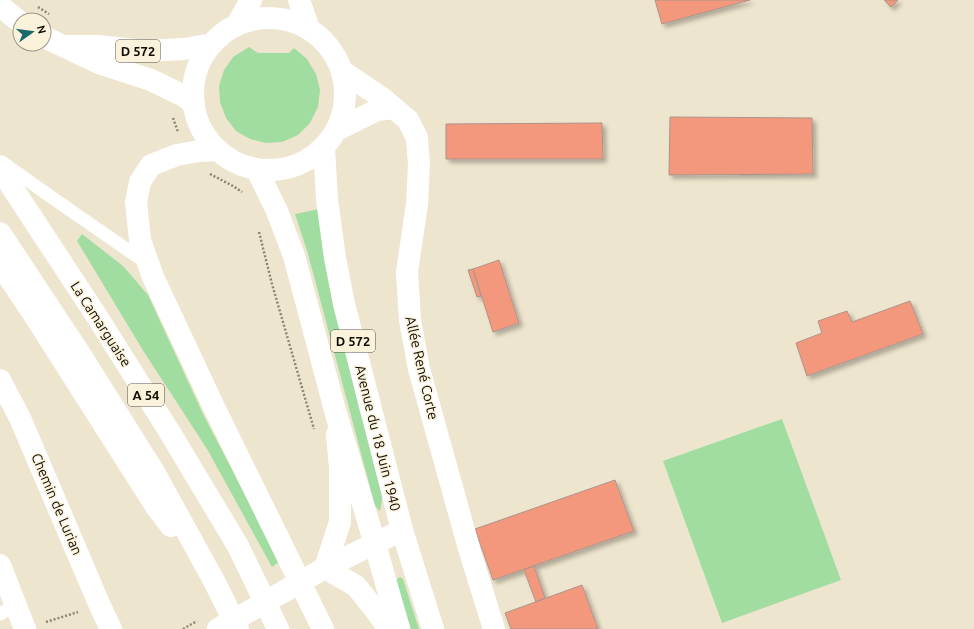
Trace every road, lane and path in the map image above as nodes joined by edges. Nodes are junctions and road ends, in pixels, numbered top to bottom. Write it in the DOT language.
graph roads {
  1 [pos="251,0"];
  2 [pos="299,0"];
  3 [pos="0,6"];
  4 [pos="12,16"];
  5 [pos="236,26"];
  6 [pos="309,29"];
  7 [pos="52,41"];
  8 [pos="212,44"];
  9 [pos="64,46"];
  10 [pos="342,71"];
  11 [pos="194,104"];
  12 [pos="393,108"];
  13 [pos="172,116"];
  14 [pos="337,130"];
  15 [pos="180,136"];
  16 [pos="324,148"];
  17 [pos="218,150"];
  18 [pos="0,161"];
  19 [pos="0,169"];
  20 [pos="257,170"];
  21 [pos="208,172"];
  22 [pos="242,193"];
  23 [pos="258,230"];
  24 [pos="0,232"];
  25 [pos="0,264"];
  26 [pos="149,265"];
  27 [pos="0,380"];
  28 [pos="336,414"];
  29 [pos="316,434"];
  30 [pos="402,530"];
  31 [pos="375,544"];
  32 [pos="0,565"];
  33 [pos="325,568"];
  34 [pos="213,579"];
  35 [pos="100,606"];
  36 [pos="8,609"];
  37 [pos="25,629"];
  38 [pos="111,629"];
  39 [pos="218,629"];
  40 [pos="238,629"];
  41 [pos="278,629"];
  42 [pos="323,629"];
  43 [pos="389,629"];
  44 [pos="399,629"];
  45 [pos="433,629"];
  46 [pos="494,629"];
  1 -- 5 [label="main road"];
  2 -- 6 [label="main road"];
  3 -- 4 [label="main road"];
  5 -- 6 [label="main road"];
  5 -- 8 [label="main road"];
  6 -- 10 [label="main road"];
  7 -- 9 [label="main road, D 572"];
  8 -- 9 [label="main road, D 572"];
  8 -- 11 [label="main road"];
  9 -- 11 [label="main road, D 572"];
  10 -- 12 [label="main road, Allée René Corte"];
  10 -- 14 [label="main road"];
  11 -- 17 [label="main road"];
  12 -- 14 [label="main road"];
  12 -- 46 [label="main road, Allée René Corte"];
  13 -- 15 [label="path"];
  14 -- 16 [label="main road"];
  16 -- 20 [label="main road"];
  16 -- 30 [label="main road, Avenue du 18 Juin 1940 / D 572"];
  17 -- 20 [label="main road"];
  17 -- 26 [label="main road"];
  18 -- 26 [label="lane"];
  19 -- 41 [label="main road, La Camarguaise / A 54"];
  20 -- 28 [label="main road, D 572"];
  21 -- 22 [label="path"];
  23 -- 29 [label="path"];
  24 -- 34 [label="main road, A 54"];
  25 -- 34 [label="main road"];
  26 -- 42 [label="main road"];
  27 -- 35 [label="main road, Chemin de Lurian"];
  28 -- 31 [label="main road, D 572"];
  28 -- 33 [label="main road"];
  30 -- 31 [label="main road"];
  30 -- 45 [label="main road, Avenue du 18 Juin 1940 / D 572"];
  31 -- 33 [label="main road"];
  31 -- 44 [label="main road, D 572"];
  32 -- 36 [label="main road"];
  33 -- 39 [label="main road"];
  33 -- 43 [label="main road"];
  34 -- 40 [label="main road, A 54"];
  35 -- 37 [label="path"];
  35 -- 38 [label="main road, Chemin de Lurian"];
  36 -- 37 [label="main road"];
}
